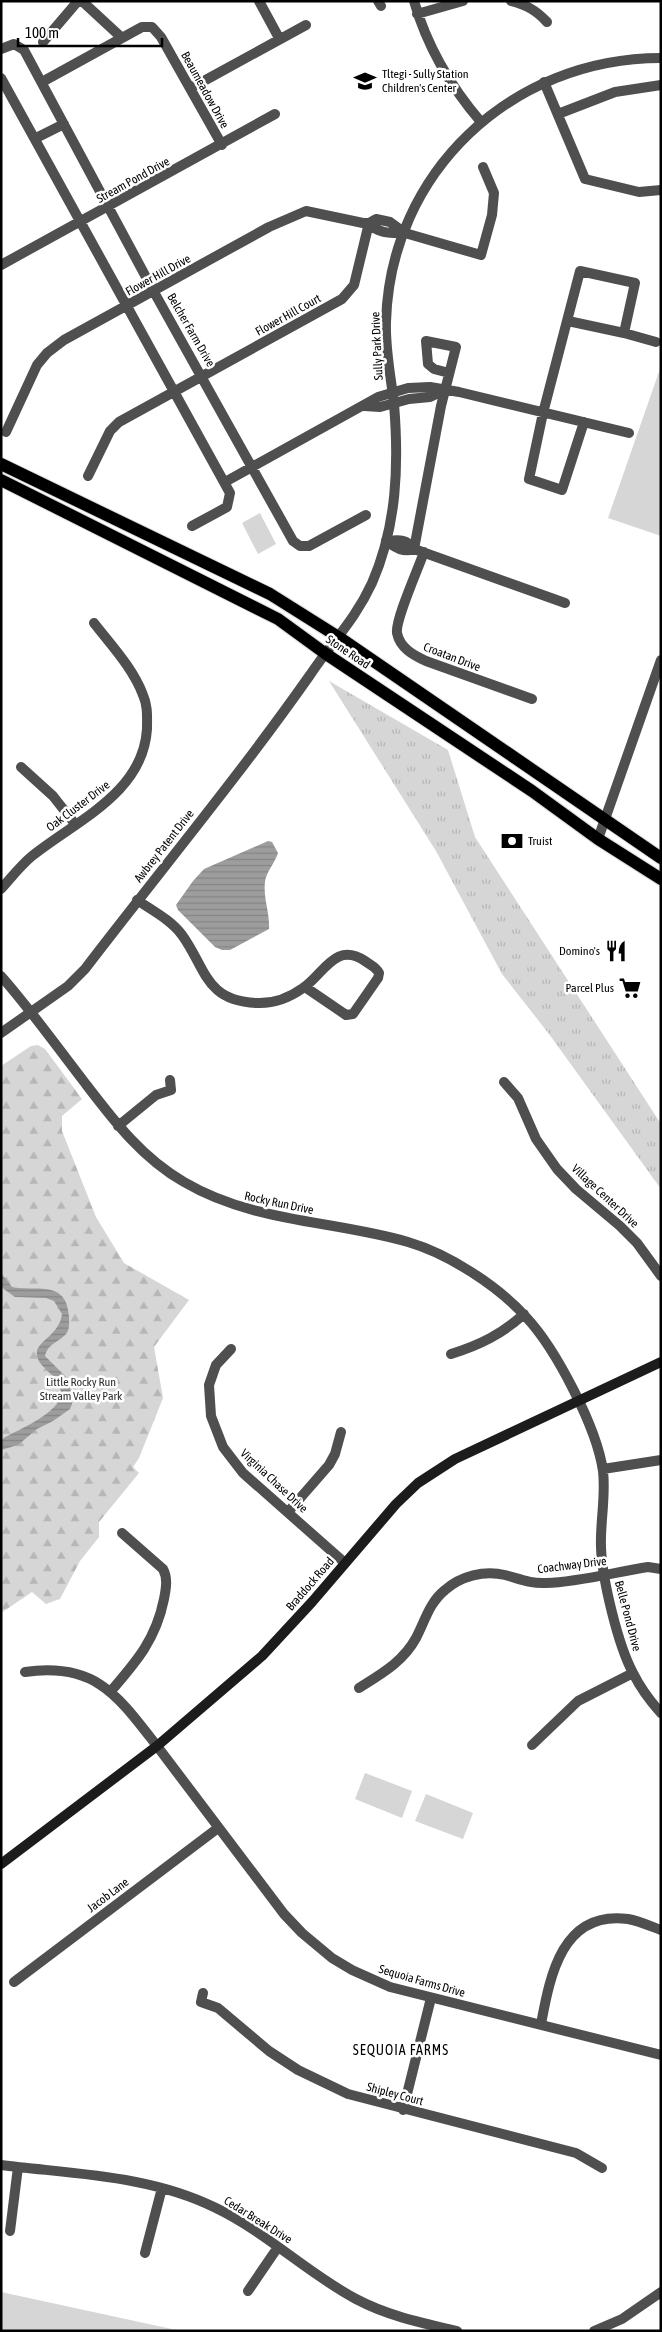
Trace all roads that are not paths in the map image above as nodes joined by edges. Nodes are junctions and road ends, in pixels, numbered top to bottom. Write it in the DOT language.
graph roads {
  1 [pos="78,1"];
  2 [pos="82,1"];
  3 [pos="259,1"];
  4 [pos="414,1"];
  5 [pos="463,1"];
  6 [pos="510,1"];
  7 [pos="417,14"];
  8 [pos="548,22"];
  9 [pos="306,25"];
  10 [pos="122,38"];
  11 [pos="279,38"];
  12 [pos="43,42"];
  13 [pos="1,49"];
  14 [pos="661,58"];
  15 [pos="1,78"];
  16 [pos="42,82"];
  17 [pos="544,82"];
  18 [pos="661,85"];
  19 [pos="191,88"];
  20 [pos="275,114"];
  21 [pos="558,114"];
  22 [pos="481,122"];
  23 [pos="64,124"];
  24 [pos="36,138"];
  25 [pos="222,145"];
  26 [pos="484,167"];
  27 [pos="661,190"];
  28 [pos="109,207"];
  29 [pos="80,222"];
  30 [pos="369,223"];
  31 [pos="405,233"];
  32 [pos="1,265"];
  33 [pos="154,292"];
  34 [pos="127,307"];
  35 [pos="568,321"];
  36 [pos="624,334"];
  37 [pos="656,342"];
  38 [pos="450,373"];
  39 [pos="203,377"];
  40 [pos="445,390"];
  41 [pos="174,392"];
  42 [pos="393,397"];
  43 [pos="543,413"];
  44 [pos="584,422"];
  45 [pos="6,432"];
  46 [pos="629,433"];
  47 [pos="1,464"];
  48 [pos="252,466"];
  49 [pos="88,476"];
  50 [pos="1,480"];
  51 [pos="225,482"];
  52 [pos="366,515"];
  53 [pos="192,526"];
  54 [pos="386,541"];
  55 [pos="414,549"];
  56 [pos="424,552"];
  57 [pos="565,602"];
  58 [pos="94,623"];
  59 [pos="340,638"];
  60 [pos="326,654"];
  61 [pos="661,660"];
  62 [pos="532,699"];
  63 [pos="21,767"];
  64 [pos="604,820"];
  65 [pos="75,824"];
  66 [pos="598,839"];
  67 [pos="661,858"];
  68 [pos="661,879"];
  69 [pos="1,889"];
  70 [pos="137,900"];
  71 [pos="1,976"];
  72 [pos="305,987"];
  73 [pos="32,1013"];
  74 [pos="1,1033"];
  75 [pos="170,1080"];
  76 [pos="504,1082"];
  77 [pos="118,1126"];
  78 [pos="661,1276"];
  79 [pos="524,1314"];
  80 [pos="231,1349"];
  81 [pos="452,1354"];
  82 [pos="661,1362"];
  83 [pos="578,1401"];
  84 [pos="341,1432"];
  85 [pos="661,1460"];
  86 [pos="603,1469"];
  87 [pos="288,1512"];
  88 [pos="122,1533"];
  89 [pos="345,1563"];
  90 [pos="661,1569"];
  91 [pos="604,1574"];
  92 [pos="25,1672"];
  93 [pos="633,1673"];
  94 [pos="359,1688"];
  95 [pos="111,1691"];
  96 [pos="661,1713"];
  97 [pos="532,1745"];
  98 [pos="157,1746"];
  99 [pos="218,1828"];
  100 [pos="1,1864"];
  101 [pos="661,1930"];
  102 [pos="14,1982"];
  103 [pos="202,1998"];
  104 [pos="431,1998"];
  105 [pos="540,2024"];
  106 [pos="661,2055"];
  107 [pos="403,2110"];
  108 [pos="1,2165"];
  109 [pos="18,2167"];
  110 [pos="602,2168"];
  111 [pos="162,2188"];
  112 [pos="10,2231"];
  113 [pos="278,2247"];
  114 [pos="145,2253"];
  115 [pos="248,2291"];
  116 [pos="661,2292"];
  117 [pos="457,2331"];
  118 [pos="594,2331"];
  1 -- 12 [label="street"];
  2 -- 10 [label="street"];
  3 -- 11 [label="street"];
  4 -- 7 [label="street"];
  5 -- 7 [label="street"];
  6 -- 8 [label="street"];
  7 -- 22 [label="street"];
  9 -- 11 [label="street"];
  10 -- 16 [label="street, Beaumeadow Drive"];
  10 -- 19 [label="street, Beaumeadow Drive"];
  11 -- 19 [label="street"];
  13 -- 16 [label="street, Belcher Farm Drive"];
  14 -- 17 [label="street, Sully Park Drive"];
  15 -- 24 [label="street"];
  16 -- 23 [label="street, Belcher Farm Drive"];
  17 -- 21 [label="street"];
  17 -- 22 [label="street, Sully Park Drive"];
  18 -- 21 [label="street"];
  19 -- 25 [label="street, Beaumeadow Drive"];
  20 -- 25 [label="street, Stream Pond Drive"];
  21 -- 27 [label="street"];
  22 -- 31 [label="street, Sully Park Drive"];
  23 -- 24 [label="street"];
  23 -- 28 [label="street, Belcher Farm Drive"];
  24 -- 29 [label="street"];
  25 -- 28 [label="street, Stream Pond Drive"];
  26 -- 31 [label="street, Flower Hill Drive"];
  28 -- 29 [label="street, Stream Pond Drive"];
  28 -- 33 [label="street, Belcher Farm Drive"];
  29 -- 32 [label="street, Stream Pond Drive"];
  29 -- 34 [label="street"];
  30 -- 31 [label="street, Flower Hill Drive"];
  30 -- 33 [label="street, Flower Hill Drive"];
  30 -- 39 [label="street, Flower Hill Court"];
  31 -- 42 [label="street, Sully Park Drive"];
  33 -- 34 [label="street, Flower Hill Drive"];
  33 -- 39 [label="street, Belcher Farm Drive"];
  34 -- 41 [label="street"];
  34 -- 45 [label="street, Flower Hill Drive"];
  35 -- 36 [label="street"];
  35 -- 36 [label="street"];
  35 -- 43 [label="street"];
  36 -- 37 [label="street"];
  38 -- 40 [label="street"];
  39 -- 41 [label="street, Flower Hill Court"];
  39 -- 48 [label="street, Belcher Farm Drive"];
  40 -- 42 [label="street"];
  40 -- 43 [label="street"];
  40 -- 55 [label="street"];
  41 -- 49 [label="street, Flower Hill Court"];
  41 -- 51 [label="street"];
  42 -- 48 [label="street"];
  42 -- 54 [label="street, Sully Park Drive"];
  43 -- 44 [label="street"];
  43 -- 44 [label="street"];
  44 -- 46 [label="street"];
  47 -- 59 [label="main road, Stone Road"];
  48 -- 51 [label="street"];
  48 -- 52 [label="street, Belcher Farm Drive"];
  50 -- 60 [label="main road, Stone Road"];
  51 -- 53 [label="street"];
  54 -- 55 [label="street"];
  54 -- 59 [label="street, Sully Park Drive"];
  55 -- 56 [label="street"];
  56 -- 57 [label="street"];
  56 -- 62 [label="street, Croatan Drive"];
  58 -- 65 [label="street, Oak Cluster Drive"];
  59 -- 60 [label="street, Sully Park Drive"];
  59 -- 64 [label="main road, Stone Road"];
  60 -- 66 [label="main road, Stone Road"];
  60 -- 70 [label="street, Awbrey Patent Drive"];
  61 -- 64 [label="street"];
  63 -- 65 [label="street"];
  64 -- 66 [label="street"];
  64 -- 67 [label="main road, Stone Road"];
  65 -- 69 [label="street, Oak Cluster Drive"];
  66 -- 68 [label="main road, Stone Road"];
  70 -- 72 [label="street"];
  70 -- 73 [label="street, Awbrey Patent Drive"];
  71 -- 73 [label="street, Rocky Run Drive"];
  72 -- 72 [label="street"];
  73 -- 74 [label="street, Awbrey Patent Drive"];
  73 -- 77 [label="street, Rocky Run Drive"];
  75 -- 77 [label="street"];
  76 -- 78 [label="street, Village Center Drive"];
  77 -- 79 [label="street, Rocky Run Drive"];
  79 -- 81 [label="street"];
  79 -- 83 [label="street, Rocky Run Drive"];
  80 -- 87 [label="street, Virginia Chase Drive"];
  82 -- 83 [label="main road, Braddock Road"];
  83 -- 86 [label="street, Belle Pond Drive"];
  83 -- 89 [label="main road, Braddock Road"];
  84 -- 87 [label="street"];
  85 -- 86 [label="street"];
  86 -- 91 [label="street, Belle Pond Drive"];
  87 -- 89 [label="street, Virginia Chase Drive"];
  88 -- 95 [label="street"];
  89 -- 98 [label="main road, Braddock Road"];
  90 -- 91 [label="street, Coachway Drive"];
  91 -- 93 [label="street, Belle Pond Drive"];
  91 -- 94 [label="street, Coachway Drive"];
  92 -- 95 [label="street"];
  93 -- 96 [label="street, Belle Pond Drive"];
  93 -- 97 [label="street"];
  95 -- 98 [label="street, Sequoia Farms Drive"];
  98 -- 99 [label="street, Sequoia Farms Drive"];
  98 -- 100 [label="main road, Braddock Road"];
  99 -- 102 [label="street, Jacob Lane"];
  99 -- 104 [label="street, Sequoia Farms Drive"];
  101 -- 105 [label="street"];
  103 -- 107 [label="street, Shipley Court"];
  104 -- 105 [label="street, Sequoia Farms Drive"];
  104 -- 107 [label="street"];
  105 -- 106 [label="street, Sequoia Farms Drive"];
  107 -- 110 [label="street, Shipley Court"];
  108 -- 109 [label="street, Cedar Break Drive"];
  109 -- 111 [label="street, Cedar Break Drive"];
  109 -- 112 [label="street"];
  111 -- 113 [label="street, Cedar Break Drive"];
  111 -- 114 [label="street"];
  113 -- 115 [label="street"];
  113 -- 117 [label="street, Cedar Break Drive"];
  116 -- 118 [label="street"];
}
